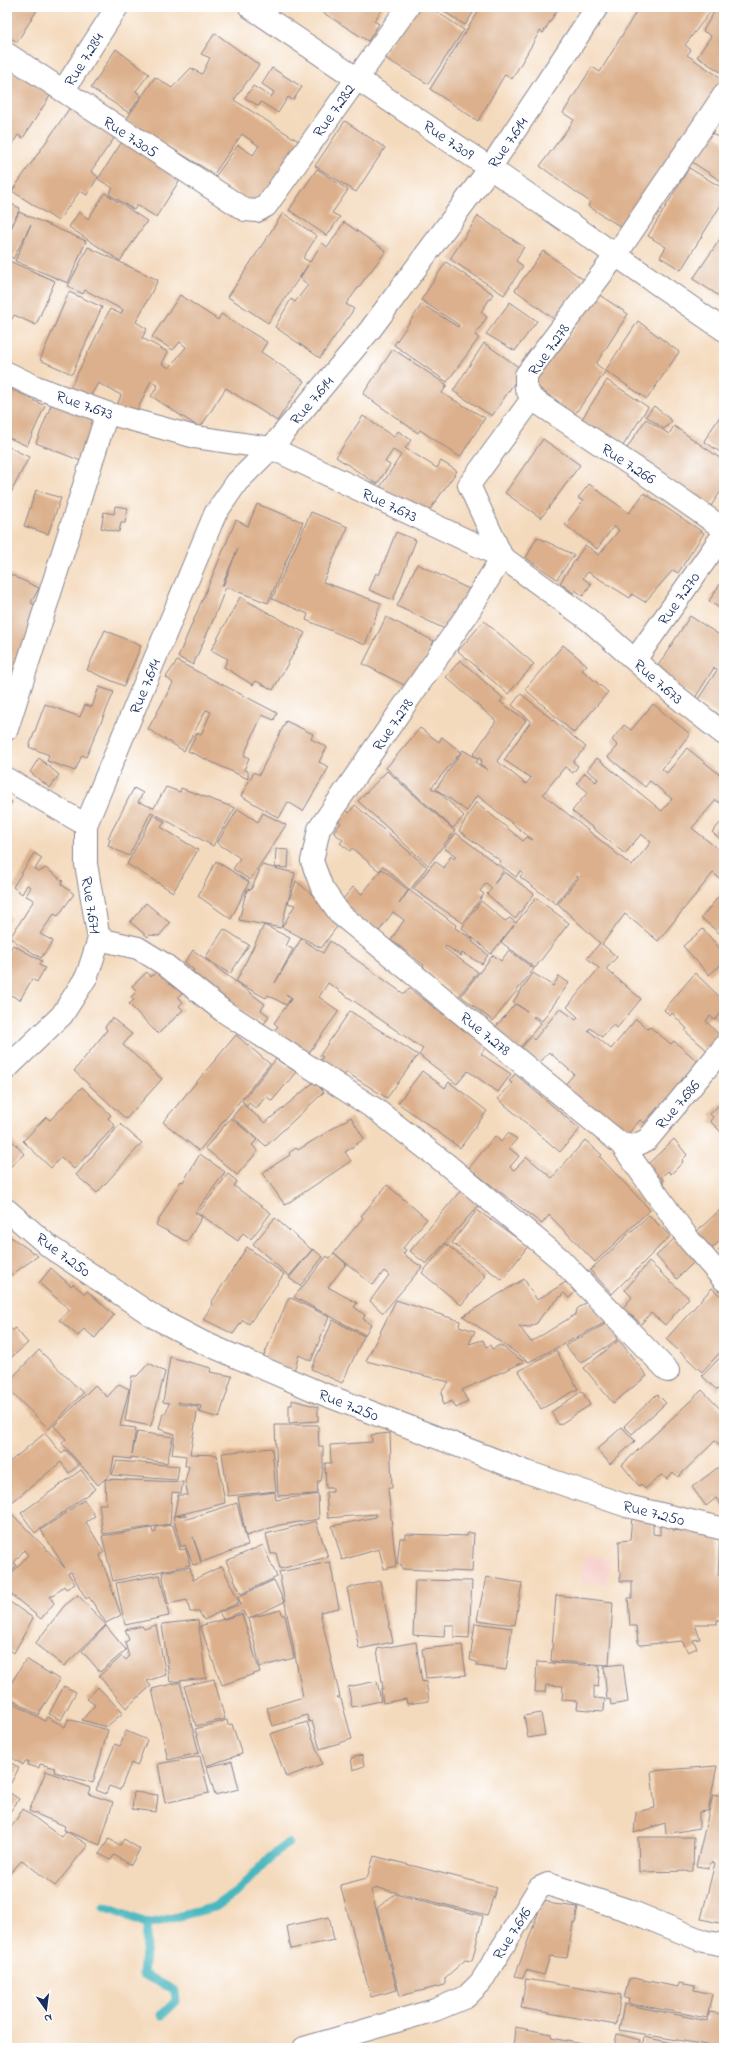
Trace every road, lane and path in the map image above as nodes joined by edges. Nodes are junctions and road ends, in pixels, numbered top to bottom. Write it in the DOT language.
graph roads {
  1 [pos="117,7"];
  2 [pos="250,7"];
  3 [pos="408,7"];
  4 [pos="597,7"];
  5 [pos="7,54"];
  6 [pos="357,77"];
  7 [pos="63,91"];
  8 [pos="724,96"];
  9 [pos="718,118"];
  10 [pos="490,168"];
  11 [pos="257,212"];
  12 [pos="616,255"];
  13 [pos="724,330"];
  14 [pos="7,373"];
  15 [pos="532,399"];
  16 [pos="107,413"];
  17 [pos="271,448"];
  18 [pos="724,529"];
  19 [pos="724,544"];
  20 [pos="502,557"];
  21 [pos="635,660"];
  22 [pos="7,729"];
  23 [pos="724,734"];
  24 [pos="7,779"];
  25 [pos="86,825"];
  26 [pos="99,939"];
  27 [pos="724,1047"];
  28 [pos="7,1068"];
  29 [pos="620,1144"];
  30 [pos="7,1210"];
  31 [pos="724,1280"];
  32 [pos="668,1371"];
  33 [pos="724,1529"];
  34 [pos="724,1945"];
  35 [pos="304,2048"];
  1 -- 7 [label="street, Rue 7.284"];
  2 -- 6 [label="street, Rue 7.309"];
  3 -- 6 [label="street, Rue 7.282"];
  4 -- 10 [label="street, Rue 7.614"];
  5 -- 7 [label="street, Rue 7.305"];
  6 -- 10 [label="street, Rue 7.309"];
  6 -- 11 [label="street, Rue 7.282"];
  7 -- 11 [label="street, Rue 7.305"];
  8 -- 9 [label="street, Rue 7.278"];
  9 -- 12 [label="street, Rue 7.278"];
  10 -- 12 [label="street, Rue 7.309"];
  10 -- 17 [label="street, Rue 7.614"];
  12 -- 13 [label="street, Rue 7.309"];
  12 -- 15 [label="street, Rue 7.278"];
  14 -- 16 [label="street, Rue 7.673"];
  15 -- 18 [label="street, Rue 7.266"];
  15 -- 20 [label="street, Rue 7.278"];
  16 -- 17 [label="street, Rue 7.673"];
  16 -- 22 [label="street"];
  17 -- 20 [label="street, Rue 7.673"];
  17 -- 25 [label="street, Rue 7.614"];
  19 -- 21 [label="street, Rue 7.270"];
  20 -- 21 [label="street, Rue 7.673"];
  20 -- 29 [label="street, Rue 7.278"];
  21 -- 23 [label="street, Rue 7.673"];
  24 -- 25 [label="street"];
  25 -- 26 [label="street, Rue 7.671"];
  26 -- 28 [label="street, Rue 7.671"];
  26 -- 32 [label="street"];
  27 -- 29 [label="street, Rue 7.686"];
  29 -- 31 [label="street, Rue 7.278"];
  30 -- 33 [label="street, Rue 7.250"];
  34 -- 35 [label="street, Rue 7.616"];
}
